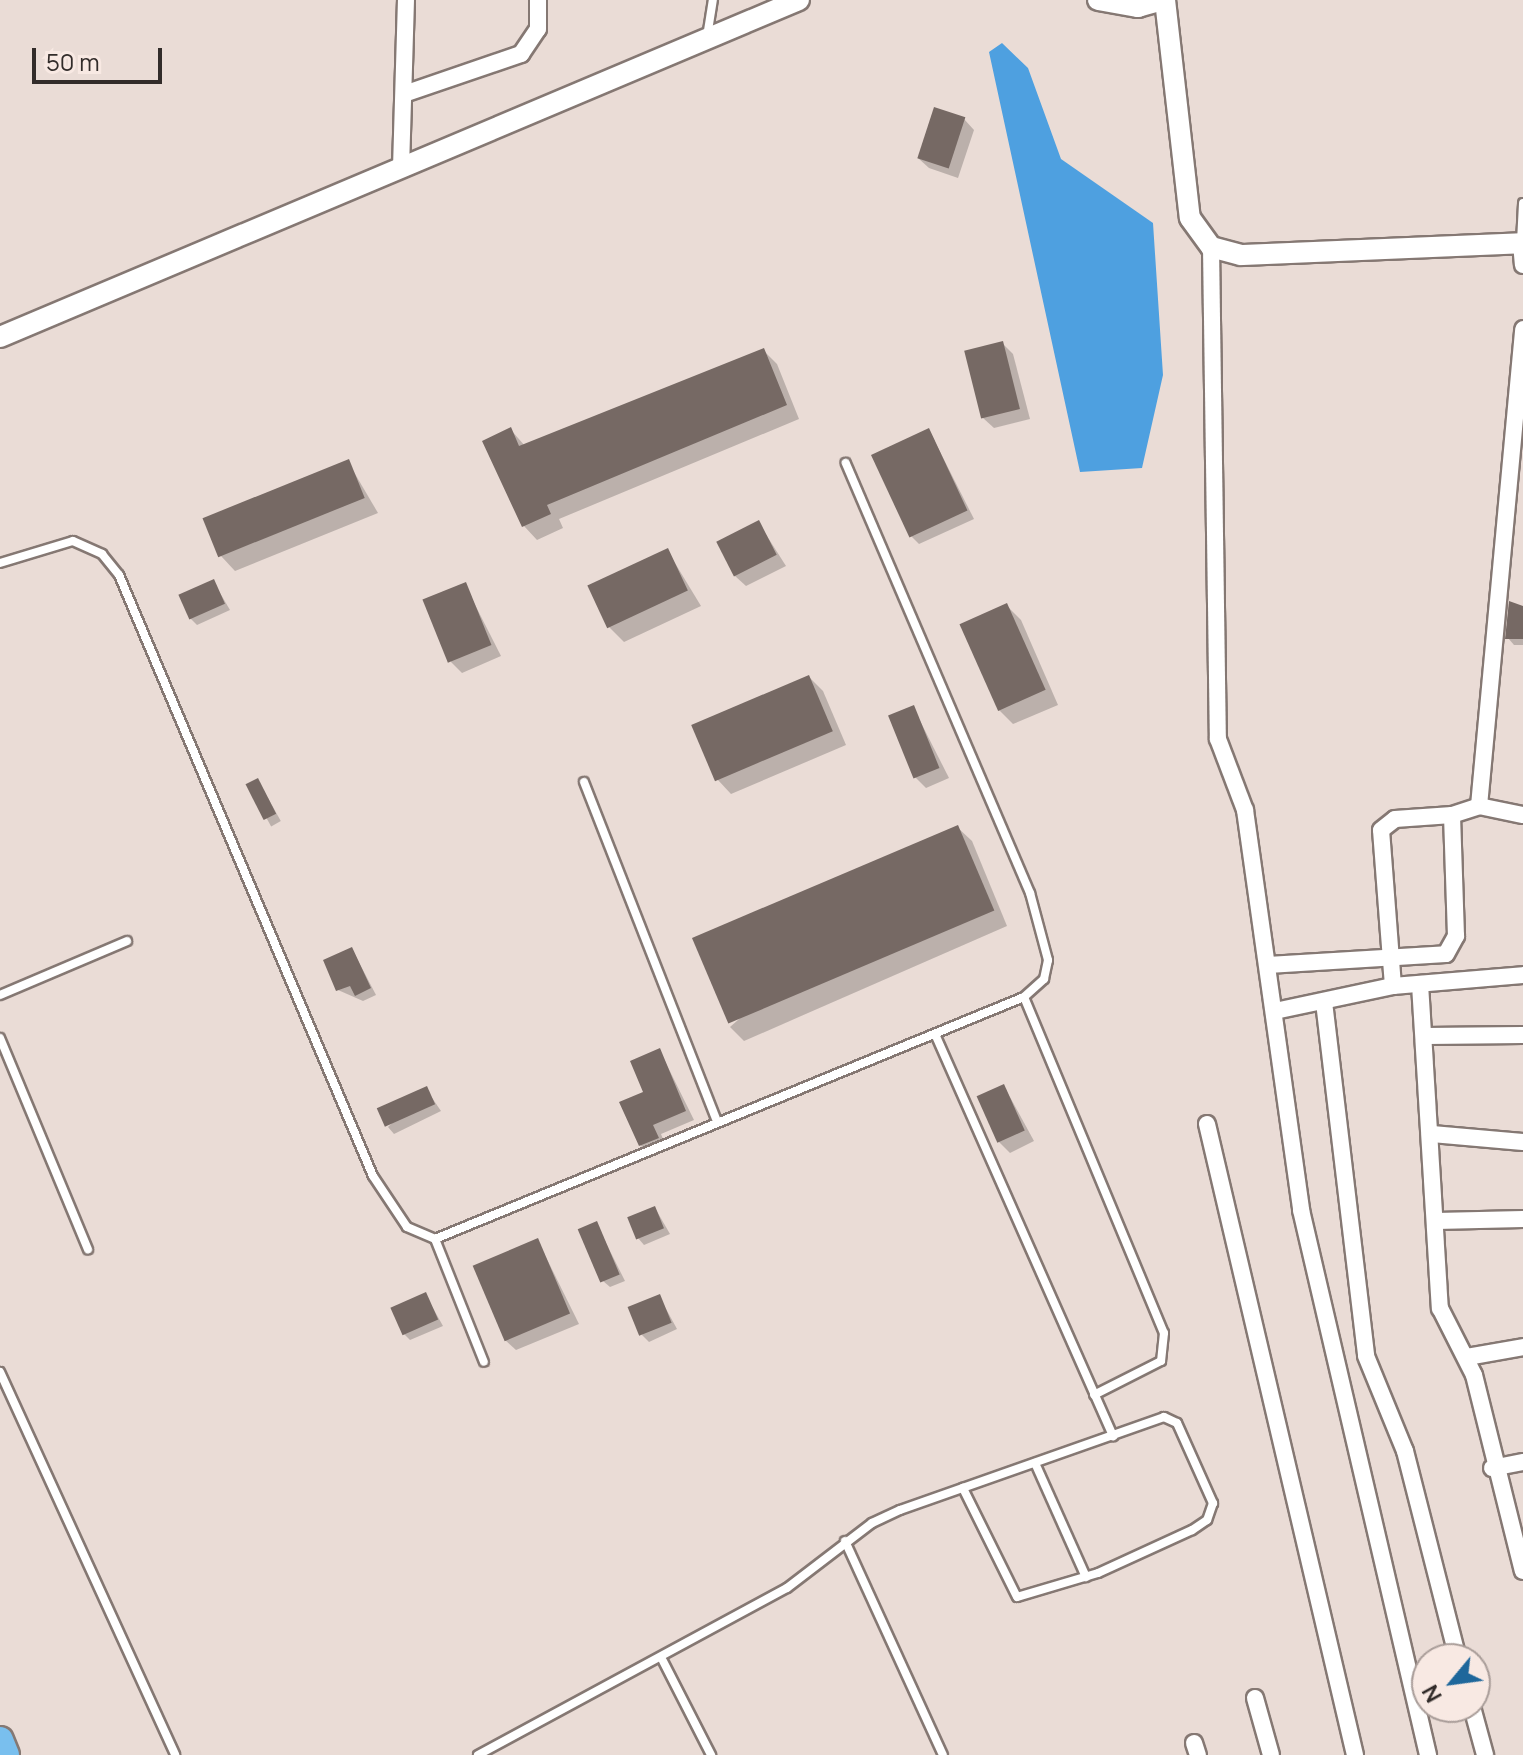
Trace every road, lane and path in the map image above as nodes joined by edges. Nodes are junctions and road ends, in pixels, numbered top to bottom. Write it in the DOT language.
graph roads {
  1 [pos="406,0"];
  2 [pos="538,0"];
  3 [pos="713,0"];
  4 [pos="799,0"];
  5 [pos="1098,0"];
  6 [pos="1164,0"];
  7 [pos="707,38"];
  8 [pos="404,94"];
  9 [pos="401,168"];
  10 [pos="1523,203"];
  11 [pos="1522,243"];
  12 [pos="1211,247"];
  13 [pos="1523,265"];
  14 [pos="1523,329"];
  15 [pos="0,337"];
  16 [pos="846,463"];
  17 [pos="0,563"];
  18 [pos="584,782"];
  19 [pos="1479,806"];
  20 [pos="1452,815"];
  21 [pos="1523,815"];
  22 [pos="127,941"];
  23 [pos="1452,948"];
  24 [pos="1395,957"];
  25 [pos="1268,965"];
  26 [pos="1523,975"];
  27 [pos="1453,982"];
  28 [pos="1420,984"];
  29 [pos="1393,986"];
  30 [pos="0,995"];
  31 [pos="1024,997"];
  32 [pos="1324,1002"];
  33 [pos="1275,1011"];
  34 [pos="935,1034"];
  35 [pos="1523,1035"];
  36 [pos="1426,1036"];
  37 [pos="0,1038"];
  38 [pos="717,1122"];
  39 [pos="1207,1124"];
  40 [pos="1432,1134"];
  41 [pos="1523,1142"];
  42 [pos="1523,1219"];
  43 [pos="1436,1221"];
  44 [pos="435,1239"];
  45 [pos="88,1249"];
  46 [pos="1523,1347"];
  47 [pos="1467,1357"];
  48 [pos="484,1362"];
  49 [pos="0,1372"];
  50 [pos="1094,1395"];
  51 [pos="1113,1436"];
  52 [pos="1523,1462"];
  53 [pos="1035,1463"];
  54 [pos="1492,1468"];
  55 [pos="963,1488"];
  56 [pos="1516,1527"];
  57 [pos="845,1541"];
  58 [pos="1523,1571"];
  59 [pos="1086,1577"];
  60 [pos="1454,1643"];
  61 [pos="663,1661"];
  62 [pos="1255,1698"];
  63 [pos="1476,1723"];
  64 [pos="0,1740"];
  65 [pos="6,1755"];
  66 [pos="175,1755"];
  67 [pos="478,1755"];
  68 [pos="711,1755"];
  69 [pos="943,1755"];
  70 [pos="1271,1755"];
  71 [pos="1355,1755"];
  72 [pos="1428,1755"];
  73 [pos="1485,1755"];
  1 -- 8 [label="street"];
  2 -- 8 [label="street"];
  3 -- 7 [label="lane"];
  4 -- 7 [label="street"];
  5 -- 6 [label="street"];
  6 -- 12 [label="street"];
  7 -- 9 [label="street"];
  8 -- 9 [label="street"];
  9 -- 15 [label="street"];
  10 -- 11 [label="lane"];
  11 -- 12 [label="street"];
  11 -- 13 [label="street"];
  12 -- 25 [label="street"];
  14 -- 19 [label="street"];
  16 -- 31 [label="lane"];
  17 -- 44 [label="lane"];
  18 -- 38 [label="lane"];
  19 -- 20 [label="street"];
  19 -- 21 [label="street"];
  20 -- 23 [label="street"];
  20 -- 24 [label="street"];
  22 -- 30 [label="lane"];
  23 -- 24 [label="street"];
  23 -- 27 [label="street"];
  24 -- 25 [label="street"];
  24 -- 29 [label="street"];
  25 -- 33 [label="street"];
  26 -- 27 [label="street"];
  27 -- 28 [label="street"];
  28 -- 29 [label="street"];
  28 -- 36 [label="street"];
  29 -- 32 [label="street"];
  31 -- 34 [label="lane"];
  31 -- 50 [label="lane"];
  32 -- 33 [label="street"];
  32 -- 60 [label="street"];
  33 -- 72 [label="street"];
  34 -- 38 [label="lane"];
  34 -- 50 [label="lane"];
  35 -- 36 [label="street"];
  36 -- 40 [label="street"];
  37 -- 45 [label="lane"];
  38 -- 44 [label="lane"];
  39 -- 71 [label="street"];
  40 -- 41 [label="street"];
  40 -- 43 [label="street"];
  42 -- 43 [label="street"];
  43 -- 47 [label="street"];
  44 -- 48 [label="lane"];
  46 -- 47 [label="street"];
  47 -- 54 [label="street"];
  49 -- 66 [label="lane"];
  50 -- 51 [label="lane"];
  51 -- 53 [label="lane"];
  51 -- 59 [label="lane"];
  52 -- 54 [label="street"];
  53 -- 55 [label="lane"];
  53 -- 59 [label="lane"];
  54 -- 56 [label="street"];
  55 -- 57 [label="lane"];
  55 -- 59 [label="lane"];
  56 -- 58 [label="street"];
  57 -- 61 [label="lane"];
  57 -- 69 [label="lane"];
  61 -- 67 [label="lane"];
  61 -- 68 [label="lane"];
  62 -- 70 [label="street"];
  63 -- 73 [label="street"];
  64 -- 65 [label="main road"];
}
